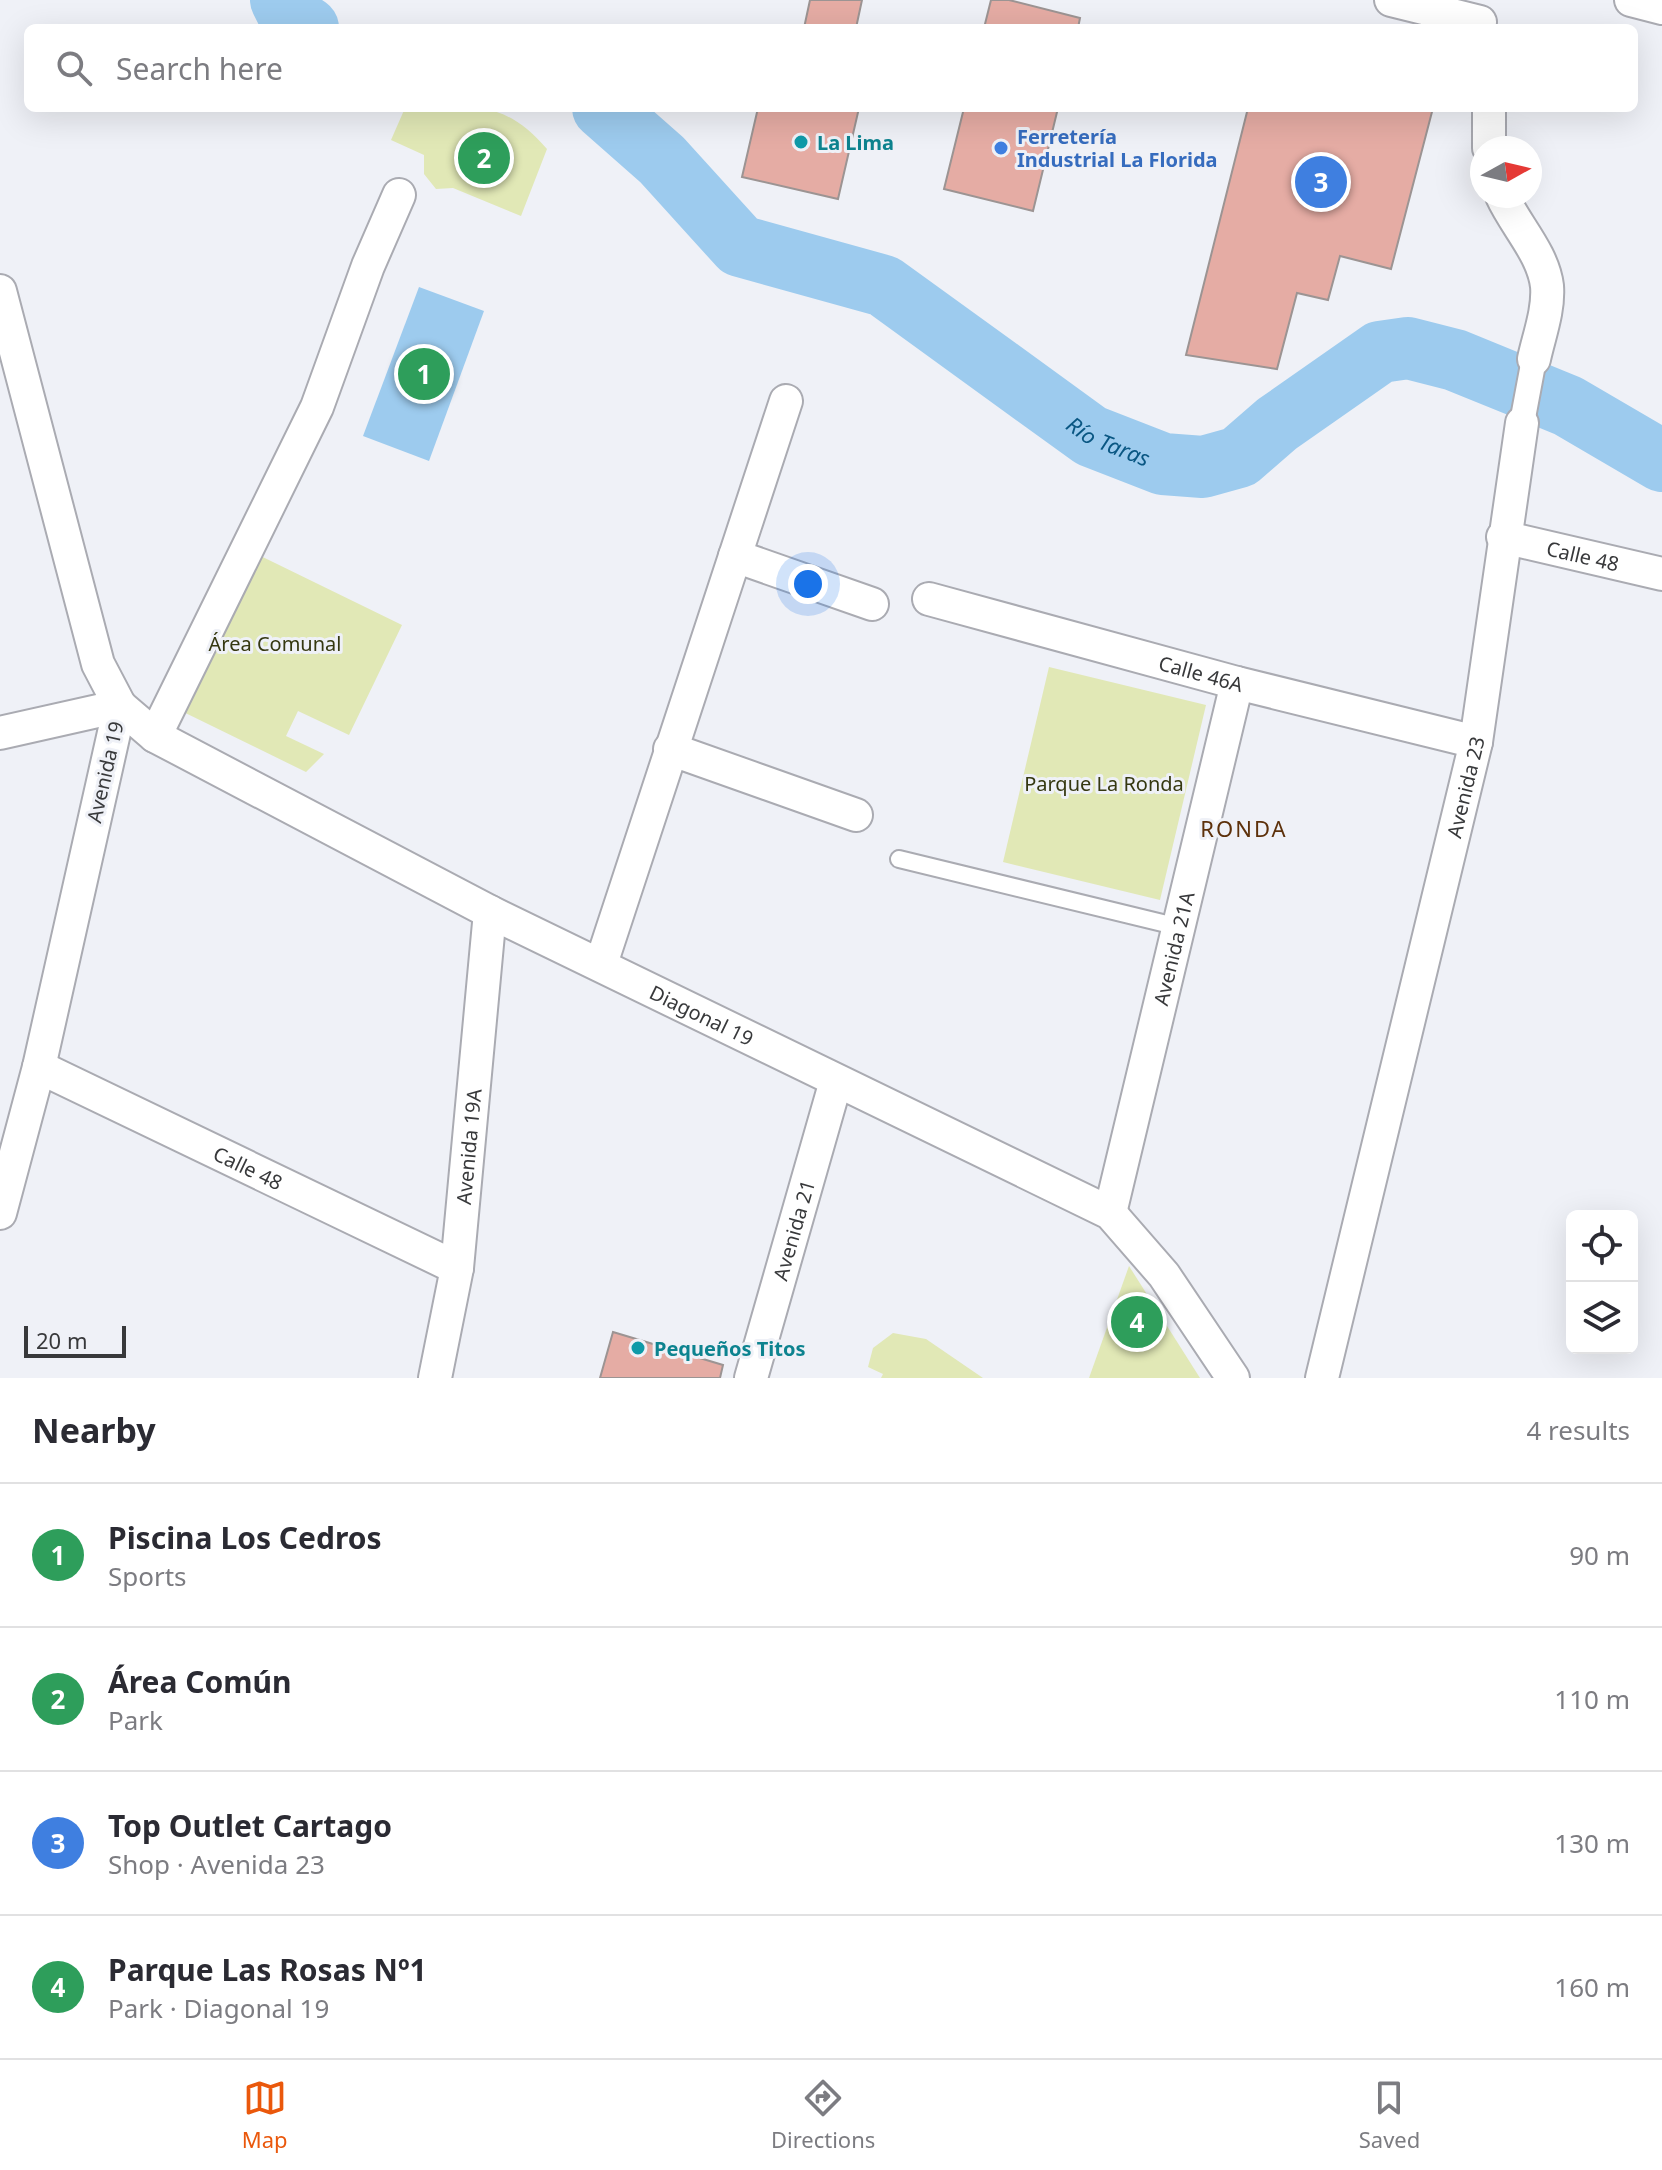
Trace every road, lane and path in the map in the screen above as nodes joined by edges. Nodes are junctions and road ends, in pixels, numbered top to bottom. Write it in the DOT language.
graph roads {
  1 [pos="1391,0"];
  2 [pos="1631,0"];
  3 [pos="1662,8"];
  4 [pos="1485,17"];
  5 [pos="1489,112"];
  6 [pos="1489,136"];
  7 [pos="399,195"];
  8 [pos="1509,208"];
  9 [pos="0,291"];
  10 [pos="1534,359"];
  11 [pos="786,401"];
  12 [pos="1522,423"];
  13 [pos="1503,537"];
  14 [pos="735,556"];
  15 [pos="1662,574"];
  16 [pos="929,599"];
  17 [pos="872,604"];
  18 [pos="1237,683"];
  19 [pos="120,706"];
  20 [pos="0,733"];
  21 [pos="155,736"];
  22 [pos="1476,742"];
  23 [pos="670,749"];
  24 [pos="856,815"];
  25 [pos="899,859"];
  26 [pos="490,912"];
  27 [pos="1179,927"];
  28 [pos="601,964"];
  29 [pos="39,1067"];
  30 [pos="836,1081"];
  31 [pos="0,1213"];
  32 [pos="1110,1213"];
  33 [pos="457,1268"];
  34 [pos="435,1378"];
  35 [pos="751,1378"];
  36 [pos="1233,1378"];
  37 [pos="1322,1378"];
  1 -- 4 [label="street"];
  2 -- 3 [label="street"];
  5 -- 6 [label="street"];
  7 -- 21 [label="street"];
  8 -- 10 [label="street, Avenida 23"];
  9 -- 19 [label="street, Avenida 19"];
  10 -- 12 [label="street, Avenida 23"];
  11 -- 14 [label="street"];
  12 -- 13 [label="street, Avenida 23"];
  13 -- 15 [label="street, Calle 48"];
  13 -- 22 [label="street, Avenida 23"];
  14 -- 17 [label="street"];
  14 -- 23 [label="street"];
  16 -- 18 [label="street, Calle 46A"];
  18 -- 22 [label="street, Calle 46A"];
  18 -- 27 [label="street, Avenida 21A"];
  19 -- 20 [label="street"];
  19 -- 21 [label="street, Diagonal 19"];
  19 -- 29 [label="street, Avenida 19"];
  21 -- 26 [label="street, Diagonal 19"];
  22 -- 37 [label="street, Avenida 23"];
  23 -- 24 [label="street"];
  23 -- 28 [label="street"];
  25 -- 27 [label="lane"];
  26 -- 28 [label="street, Diagonal 19"];
  26 -- 33 [label="street, Avenida 19A"];
  27 -- 32 [label="street, Avenida 21A"];
  28 -- 30 [label="street, Diagonal 19"];
  29 -- 31 [label="street, Avenida 19"];
  29 -- 33 [label="street, Calle 48"];
  30 -- 32 [label="street, Diagonal 19"];
  30 -- 35 [label="street, Avenida 21"];
  32 -- 36 [label="street, Diagonal 19"];
  33 -- 34 [label="street, Avenida 19A"];
}
